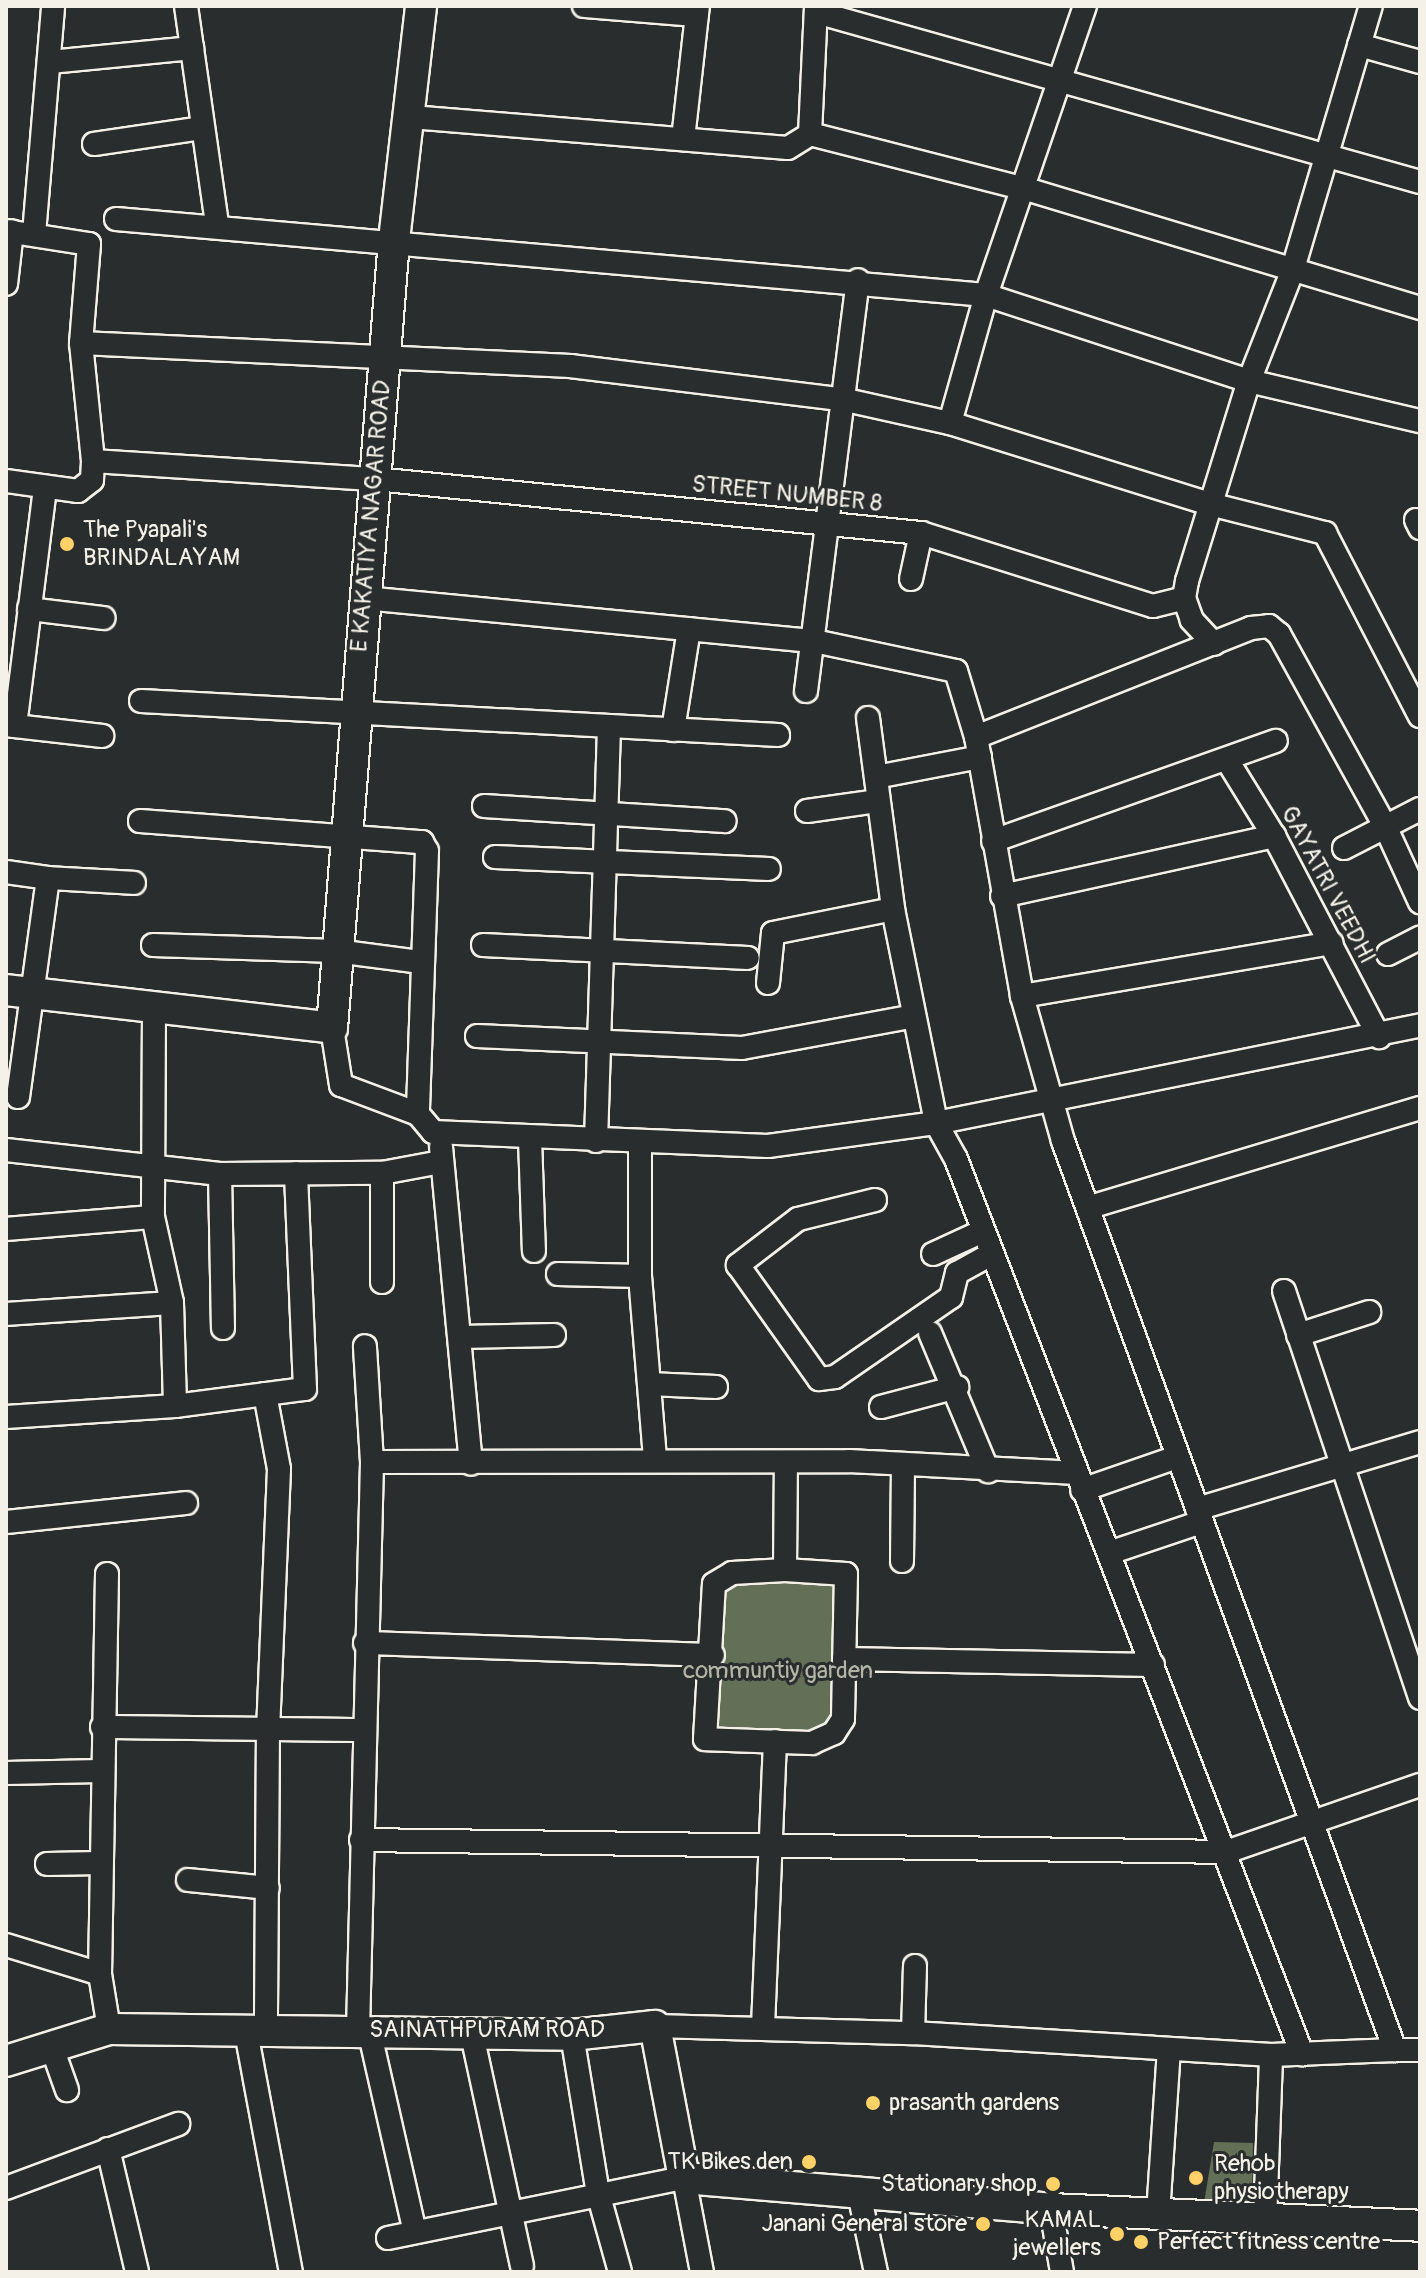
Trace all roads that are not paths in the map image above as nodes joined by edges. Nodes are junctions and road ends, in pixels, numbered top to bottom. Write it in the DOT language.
graph roads {
  1 [pos="53,6"];
  2 [pos="186,6"];
  3 [pos="421,6"];
  4 [pos="584,6"];
  5 [pos="1085,6"];
  6 [pos="1371,6"];
  7 [pos="816,9"];
  8 [pos="698,11"];
  9 [pos="1359,45"];
  10 [pos="192,48"];
  11 [pos="50,62"];
  12 [pos="1420,62"];
  13 [pos="1061,79"];
  14 [pos="411,117"];
  15 [pos="203,128"];
  16 [pos="810,134"];
  17 [pos="683,139"];
  18 [pos="94,144"];
  19 [pos="1325,152"];
  20 [pos="1420,182"];
  21 [pos="1026,189"];
  22 [pos="116,219"];
  23 [pos="217,225"];
  24 [pos="17,232"];
  25 [pos="394,240"];
  26 [pos="1292,272"];
  27 [pos="858,280"];
  28 [pos="6,284"];
  29 [pos="986,295"];
  30 [pos="1420,308"];
  31 [pos="81,343"];
  32 [pos="385,358"];
  33 [pos="1249,381"];
  34 [pos="846,400"];
  35 [pos="1420,421"];
  36 [pos="950,423"];
  37 [pos="93,461"];
  38 [pos="375,479"];
  39 [pos="6,481"];
  40 [pos="45,487"];
  41 [pos="1210,504"];
  42 [pos="828,524"];
  43 [pos="921,533"];
  44 [pos="911,579"];
  45 [pos="365,598"];
  46 [pos="1184,598"];
  47 [pos="29,609"];
  48 [pos="103,618"];
  49 [pos="689,629"];
  50 [pos="814,641"];
  51 [pos="1214,644"];
  52 [pos="806,691"];
  53 [pos="141,701"];
  54 [pos="354,715"];
  55 [pos="1420,716"];
  56 [pos="868,718"];
  57 [pos="10,726"];
  58 [pos="609,726"];
  59 [pos="673,730"];
  60 [pos="778,735"];
  61 [pos="102,736"];
  62 [pos="1276,741"];
  63 [pos="978,747"];
  64 [pos="1227,760"];
  65 [pos="876,777"];
  66 [pos="878,801"];
  67 [pos="484,806"];
  68 [pos="1420,809"];
  69 [pos="609,811"];
  70 [pos="807,811"];
  71 [pos="140,821"];
  72 [pos="725,821"];
  73 [pos="1385,826"];
  74 [pos="346,833"];
  75 [pos="1274,836"];
  76 [pos="993,841"];
  77 [pos="1344,848"];
  78 [pos="495,857"];
  79 [pos="606,864"];
  80 [pos="769,869"];
  81 [pos="6,872"];
  82 [pos="48,878"];
  83 [pos="134,883"];
  84 [pos="1002,896"];
  85 [pos="1420,902"];
  86 [pos="893,909"];
  87 [pos="1420,938"];
  88 [pos="1331,943"];
  89 [pos="153,945"];
  90 [pos="483,945"];
  91 [pos="336,951"];
  92 [pos="603,952"];
  93 [pos="1388,954"];
  94 [pos="748,958"];
  95 [pos="421,962"];
  96 [pos="768,983"];
  97 [pos="18,991"];
  98 [pos="1022,996"];
  99 [pos="154,1009"];
  100 [pos="914,1016"];
  101 [pos="1420,1025"];
  102 [pos="332,1028"];
  103 [pos="477,1036"];
  104 [pos="1379,1037"];
  105 [pos="601,1043"];
  106 [pos="1048,1096"];
  107 [pos="18,1097"];
  108 [pos="1420,1108"];
  109 [pos="418,1114"];
  110 [pos="936,1123"];
  111 [pos="441,1134"];
  112 [pos="530,1139"];
  113 [pos="596,1141"];
  114 [pos="640,1144"];
  115 [pos="6,1150"];
  116 [pos="441,1162"];
  117 [pos="154,1168"];
  118 [pos="296,1173"];
  119 [pos="382,1173"];
  120 [pos="220,1174"];
  121 [pos="875,1200"];
  122 [pos="1090,1207"];
  123 [pos="153,1217"];
  124 [pos="6,1229"];
  125 [pos="983,1231"];
  126 [pos="534,1251"];
  127 [pos="933,1254"];
  128 [pos="991,1254"];
  129 [pos="558,1274"];
  130 [pos="640,1276"];
  131 [pos="382,1282"];
  132 [pos="1284,1291"];
  133 [pos="172,1303"];
  134 [pos="1369,1312"];
  135 [pos="6,1314"];
  136 [pos="223,1328"];
  137 [pos="930,1333"];
  138 [pos="554,1335"];
  139 [pos="1298,1335"];
  140 [pos="460,1337"];
  141 [pos="365,1346"];
  142 [pos="649,1384"];
  143 [pos="716,1387"];
  144 [pos="957,1387"];
  145 [pos="265,1394"];
  146 [pos="175,1406"];
  147 [pos="881,1407"];
  148 [pos="6,1417"];
  149 [pos="1420,1442"];
  150 [pos="1177,1457"];
  151 [pos="655,1460"];
  152 [pos="372,1462"];
  153 [pos="786,1463"];
  154 [pos="1343,1463"];
  155 [pos="471,1464"];
  156 [pos="903,1465"];
  157 [pos="988,1471"];
  158 [pos="1079,1482"];
  159 [pos="186,1503"];
  160 [pos="1199,1516"];
  161 [pos="6,1522"];
  162 [pos="1109,1553"];
  163 [pos="902,1561"];
  164 [pos="785,1570"];
  165 [pos="107,1574"];
  166 [pos="365,1643"];
  167 [pos="713,1655"];
  168 [pos="844,1659"];
  169 [pos="1153,1665"];
  170 [pos="1420,1698"];
  171 [pos="102,1727"];
  172 [pos="268,1727"];
  173 [pos="362,1730"];
  174 [pos="775,1741"];
  175 [pos="100,1771"];
  176 [pos="6,1773"];
  177 [pos="1420,1785"];
  178 [pos="1314,1822"];
  179 [pos="361,1840"];
  180 [pos="771,1846"];
  181 [pos="1226,1852"];
  182 [pos="100,1863"];
  183 [pos="47,1864"];
  184 [pos="188,1880"];
  185 [pos="268,1888"];
  186 [pos="6,1945"];
  187 [pos="915,1966"];
  188 [pos="100,1974"];
  189 [pos="655,2026"];
  190 [pos="763,2027"];
  191 [pos="109,2029"];
  192 [pos="471,2030"];
  193 [pos="364,2031"];
  194 [pos="256,2032"];
  195 [pos="913,2033"];
  196 [pos="572,2035"];
  197 [pos="51,2045"];
  198 [pos="1169,2049"];
  199 [pos="1395,2050"];
  200 [pos="1420,2050"];
  201 [pos="1302,2054"];
  202 [pos="1271,2055"];
  203 [pos="6,2061"];
  204 [pos="67,2090"];
  205 [pos="178,2124"];
  206 [pos="108,2149"];
  207 [pos="684,2178"];
  208 [pos="6,2188"];
  209 [pos="858,2189"];
  210 [pos="598,2193"];
  211 [pos="1051,2209"];
  212 [pos="513,2210"];
  213 [pos="1158,2214"];
  214 [pos="1265,2222"];
  215 [pos="1420,2226"];
  216 [pos="415,2232"];
  217 [pos="388,2238"];
  218 [pos="522,2266"];
  219 [pos="137,2272"];
  220 [pos="291,2272"];
  221 [pos="620,2272"];
  222 [pos="702,2272"];
  223 [pos="876,2272"];
  224 [pos="1062,2272"];
  1 -- 11 [label="street"];
  2 -- 10 [label="street"];
  3 -- 14 [label="street, E KAKATIYA NAGAR ROAD"];
  4 -- 8 [label="street"];
  5 -- 13 [label="street"];
  6 -- 9 [label="street"];
  7 -- 13 [label="street"];
  7 -- 16 [label="street"];
  8 -- 17 [label="street"];
  9 -- 12 [label="street"];
  9 -- 19 [label="street"];
  10 -- 11 [label="street"];
  10 -- 15 [label="street"];
  11 -- 24 [label="street"];
  13 -- 19 [label="street"];
  13 -- 21 [label="street"];
  14 -- 17 [label="street"];
  14 -- 25 [label="street, E KAKATIYA NAGAR ROAD"];
  15 -- 18 [label="street"];
  15 -- 23 [label="street"];
  16 -- 17 [label="street"];
  16 -- 21 [label="street"];
  19 -- 20 [label="street"];
  19 -- 26 [label="street"];
  21 -- 26 [label="street"];
  21 -- 29 [label="street"];
  22 -- 23 [label="street"];
  23 -- 25 [label="street"];
  24 -- 28 [label="street"];
  24 -- 31 [label="street"];
  25 -- 27 [label="street"];
  25 -- 32 [label="street, E KAKATIYA NAGAR ROAD"];
  26 -- 30 [label="street"];
  26 -- 33 [label="street"];
  27 -- 29 [label="street"];
  27 -- 34 [label="street"];
  29 -- 33 [label="street"];
  29 -- 36 [label="street"];
  31 -- 32 [label="street"];
  31 -- 37 [label="street"];
  32 -- 34 [label="street"];
  32 -- 38 [label="street, E KAKATIYA NAGAR ROAD"];
  33 -- 35 [label="street"];
  33 -- 41 [label="street"];
  34 -- 36 [label="street"];
  34 -- 42 [label="street"];
  36 -- 41 [label="street"];
  37 -- 38 [label="street, STREET NUMBER 8"];
  37 -- 40 [label="street"];
  38 -- 42 [label="street, STREET NUMBER 8"];
  38 -- 45 [label="street, E KAKATIYA NAGAR ROAD"];
  39 -- 40 [label="street"];
  40 -- 47 [label="street"];
  41 -- 46 [label="street"];
  41 -- 55 [label="street"];
  42 -- 43 [label="street, STREET NUMBER 8"];
  42 -- 50 [label="street"];
  43 -- 44 [label="street"];
  43 -- 46 [label="street, STREET NUMBER 8"];
  45 -- 49 [label="street"];
  45 -- 54 [label="street, E KAKATIYA NAGAR ROAD"];
  46 -- 51 [label="street"];
  47 -- 48 [label="street"];
  47 -- 57 [label="street"];
  49 -- 50 [label="street"];
  49 -- 59 [label="street"];
  50 -- 52 [label="street"];
  50 -- 63 [label="street"];
  51 -- 63 [label="street"];
  51 -- 73 [label="street"];
  53 -- 54 [label="street"];
  54 -- 58 [label="street"];
  54 -- 74 [label="street, E KAKATIYA NAGAR ROAD"];
  56 -- 65 [label="street"];
  57 -- 61 [label="street"];
  58 -- 59 [label="street"];
  58 -- 69 [label="street"];
  59 -- 60 [label="street"];
  62 -- 64 [label="street"];
  63 -- 65 [label="street"];
  63 -- 76 [label="street"];
  64 -- 75 [label="street, GAYATRI VEEDHI"];
  64 -- 76 [label="street"];
  65 -- 66 [label="street"];
  66 -- 70 [label="street"];
  66 -- 86 [label="street"];
  67 -- 69 [label="street"];
  68 -- 73 [label="street"];
  69 -- 72 [label="street"];
  69 -- 79 [label="street"];
  71 -- 74 [label="street"];
  73 -- 77 [label="street"];
  73 -- 85 [label="street"];
  74 -- 91 [label="street, E KAKATIYA NAGAR ROAD"];
  74 -- 95 [label="street"];
  75 -- 84 [label="street"];
  75 -- 88 [label="street, GAYATRI VEEDHI"];
  76 -- 84 [label="street"];
  78 -- 79 [label="street"];
  79 -- 80 [label="street"];
  79 -- 92 [label="street"];
  81 -- 82 [label="street"];
  82 -- 83 [label="street"];
  82 -- 97 [label="street"];
  84 -- 98 [label="street"];
  86 -- 96 [label="street"];
  86 -- 100 [label="street"];
  87 -- 93 [label="street"];
  88 -- 98 [label="street"];
  88 -- 104 [label="street, GAYATRI VEEDHI"];
  89 -- 91 [label="street"];
  90 -- 92 [label="street"];
  91 -- 95 [label="street"];
  91 -- 102 [label="street, E KAKATIYA NAGAR ROAD"];
  92 -- 94 [label="street"];
  92 -- 105 [label="street"];
  95 -- 109 [label="street"];
  97 -- 99 [label="street"];
  97 -- 107 [label="street"];
  98 -- 106 [label="street"];
  99 -- 102 [label="street"];
  99 -- 117 [label="street"];
  100 -- 105 [label="street"];
  100 -- 110 [label="street"];
  101 -- 104 [label="street"];
  102 -- 109 [label="street"];
  103 -- 105 [label="street"];
  104 -- 106 [label="street"];
  105 -- 113 [label="street"];
  106 -- 110 [label="street"];
  106 -- 122 [label="street"];
  108 -- 122 [label="street"];
  109 -- 111 [label="street"];
  110 -- 114 [label="street"];
  110 -- 125 [label="street"];
  111 -- 112 [label="street"];
  111 -- 116 [label="street"];
  112 -- 113 [label="street"];
  112 -- 126 [label="street"];
  113 -- 114 [label="street"];
  114 -- 130 [label="street"];
  115 -- 117 [label="street"];
  116 -- 119 [label="street"];
  116 -- 140 [label="street"];
  117 -- 120 [label="street"];
  117 -- 123 [label="street"];
  118 -- 119 [label="street"];
  118 -- 120 [label="street"];
  118 -- 145 [label="street"];
  119 -- 131 [label="street"];
  120 -- 136 [label="street"];
  121 -- 128 [label="street"];
  122 -- 150 [label="street"];
  123 -- 124 [label="street"];
  123 -- 133 [label="street"];
  125 -- 127 [label="street"];
  125 -- 128 [label="street"];
  128 -- 158 [label="street"];
  129 -- 130 [label="street"];
  130 -- 142 [label="street"];
  132 -- 139 [label="street"];
  133 -- 135 [label="street"];
  133 -- 146 [label="street"];
  134 -- 139 [label="street"];
  137 -- 144 [label="street"];
  138 -- 140 [label="street"];
  139 -- 154 [label="street"];
  140 -- 155 [label="street"];
  141 -- 152 [label="street"];
  142 -- 143 [label="street"];
  142 -- 151 [label="street"];
  144 -- 147 [label="street"];
  144 -- 157 [label="street"];
  145 -- 146 [label="street"];
  145 -- 172 [label="street"];
  146 -- 148 [label="street"];
  149 -- 154 [label="street"];
  150 -- 158 [label="street"];
  150 -- 160 [label="street"];
  151 -- 153 [label="street"];
  151 -- 155 [label="street"];
  152 -- 155 [label="street"];
  152 -- 166 [label="street"];
  153 -- 156 [label="street"];
  153 -- 164 [label="street"];
  154 -- 160 [label="street"];
  154 -- 170 [label="street"];
  156 -- 157 [label="street"];
  156 -- 163 [label="street"];
  157 -- 158 [label="street"];
  158 -- 162 [label="street"];
  159 -- 161 [label="street"];
  160 -- 162 [label="street"];
  160 -- 178 [label="street"];
  162 -- 169 [label="street"];
  164 -- 167 [label="street"];
  164 -- 168 [label="street"];
  165 -- 171 [label="street"];
  166 -- 167 [label="street"];
  166 -- 173 [label="street"];
  167 -- 174 [label="street"];
  168 -- 169 [label="street"];
  168 -- 174 [label="street"];
  169 -- 181 [label="street"];
  171 -- 172 [label="street"];
  171 -- 175 [label="street"];
  172 -- 173 [label="street"];
  172 -- 185 [label="street"];
  173 -- 179 [label="street"];
  174 -- 180 [label="street"];
  175 -- 176 [label="street"];
  175 -- 182 [label="street"];
  177 -- 178 [label="street"];
  178 -- 181 [label="street"];
  178 -- 199 [label="street"];
  179 -- 180 [label="street"];
  179 -- 193 [label="street"];
  180 -- 181 [label="street"];
  180 -- 190 [label="street"];
  181 -- 201 [label="street"];
  182 -- 183 [label="street"];
  182 -- 188 [label="street"];
  184 -- 185 [label="street"];
  185 -- 194 [label="street"];
  186 -- 188 [label="street"];
  187 -- 195 [label="street"];
  188 -- 191 [label="street"];
  189 -- 190 [label="street"];
  189 -- 196 [label="street, SAINATHPURAM ROAD"];
  189 -- 207 [label="street"];
  190 -- 195 [label="street"];
  191 -- 194 [label="street, SAINATHPURAM ROAD"];
  191 -- 197 [label="street, SAINATHPURAM ROAD"];
  192 -- 193 [label="street, SAINATHPURAM ROAD"];
  192 -- 196 [label="street, SAINATHPURAM ROAD"];
  192 -- 212 [label="street"];
  193 -- 194 [label="street, SAINATHPURAM ROAD"];
  193 -- 216 [label="street"];
  194 -- 220 [label="street"];
  195 -- 198 [label="street"];
  196 -- 210 [label="street"];
  197 -- 203 [label="street, SAINATHPURAM ROAD"];
  197 -- 204 [label="street"];
  198 -- 202 [label="street"];
  198 -- 213 [label="street"];
  199 -- 200 [label="street"];
  199 -- 201 [label="street"];
  201 -- 202 [label="street"];
  202 -- 214 [label="street"];
  205 -- 206 [label="street"];
  206 -- 208 [label="street"];
  206 -- 219 [label="street"];
  207 -- 209 [label="street"];
  207 -- 210 [label="street"];
  207 -- 222 [label="street"];
  209 -- 211 [label="street"];
  209 -- 223 [label="street"];
  210 -- 212 [label="street"];
  210 -- 221 [label="street"];
  211 -- 213 [label="street"];
  211 -- 224 [label="street"];
  212 -- 216 [label="street"];
  212 -- 218 [label="street"];
  213 -- 214 [label="street"];
  214 -- 215 [label="street"];
  216 -- 217 [label="street"];
}
